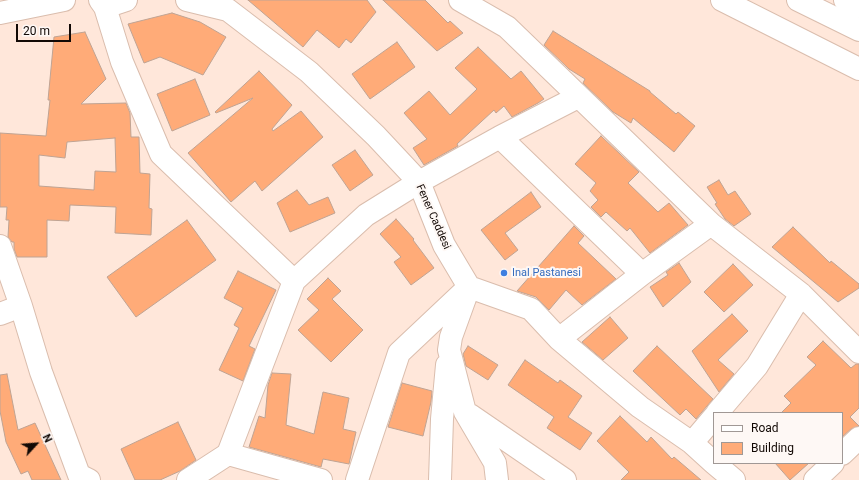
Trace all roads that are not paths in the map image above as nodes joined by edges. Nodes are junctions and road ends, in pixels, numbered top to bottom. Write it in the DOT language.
graph roads {
  1 [pos="64,0"];
  2 [pos="126,0"];
  3 [pos="187,0"];
  4 [pos="460,0"];
  5 [pos="722,0"];
  6 [pos="798,0"];
  7 [pos="845,0"];
  8 [pos="102,4"];
  9 [pos="859,7"];
  10 [pos="0,13"];
  11 [pos="859,30"];
  12 [pos="859,68"];
  13 [pos="578,96"];
  14 [pos="500,136"];
  15 [pos="419,182"];
  16 [pos="711,224"];
  17 [pos="0,246"];
  18 [pos="642,274"];
  19 [pos="294,281"];
  20 [pos="469,287"];
  21 [pos="801,294"];
  22 [pos="21,306"];
  23 [pos="0,314"];
  24 [pos="559,339"];
  25 [pos="449,350"];
  26 [pos="859,352"];
  27 [pos="465,412"];
  28 [pos="718,412"];
  29 [pos="713,418"];
  30 [pos="859,438"];
  31 [pos="692,443"];
  32 [pos="843,453"];
  33 [pos="228,454"];
  34 [pos="713,462"];
  35 [pos="715,464"];
  36 [pos="832,464"];
  37 [pos="88,480"];
  38 [pos="188,480"];
  39 [pos="321,480"];
  40 [pos="357,480"];
  41 [pos="440,480"];
  42 [pos="497,480"];
  43 [pos="565,480"];
  44 [pos="734,480"];
  45 [pos="816,480"];
  1 -- 10 [label="street"];
  2 -- 8 [label="street"];
  3 -- 15 [label="street, Fener Caddesi"];
  4 -- 13 [label="street"];
  5 -- 12 [label="street"];
  6 -- 11 [label="street"];
  7 -- 9 [label="street"];
  8 -- 19 [label="street"];
  13 -- 14 [label="street"];
  13 -- 16 [label="street"];
  14 -- 15 [label="street"];
  14 -- 18 [label="street"];
  15 -- 19 [label="street"];
  15 -- 20 [label="street, Fener Caddesi"];
  16 -- 18 [label="street"];
  16 -- 21 [label="street"];
  17 -- 22 [label="street"];
  18 -- 24 [label="street"];
  19 -- 33 [label="street"];
  20 -- 24 [label="street"];
  20 -- 25 [label="street"];
  20 -- 40 [label="street"];
  21 -- 26 [label="street"];
  21 -- 28 [label="street"];
  22 -- 23 [label="street"];
  22 -- 37 [label="street"];
  24 -- 31 [label="street"];
  25 -- 27 [label="street"];
  25 -- 41 [label="street"];
  27 -- 42 [label="street"];
  27 -- 43 [label="street"];
  29 -- 31 [label="street"];
  30 -- 32 [label="street"];
  31 -- 34 [label="street"];
  33 -- 38 [label="street"];
  33 -- 39 [label="street"];
  35 -- 44 [label="street"];
  36 -- 45 [label="street"];
}
